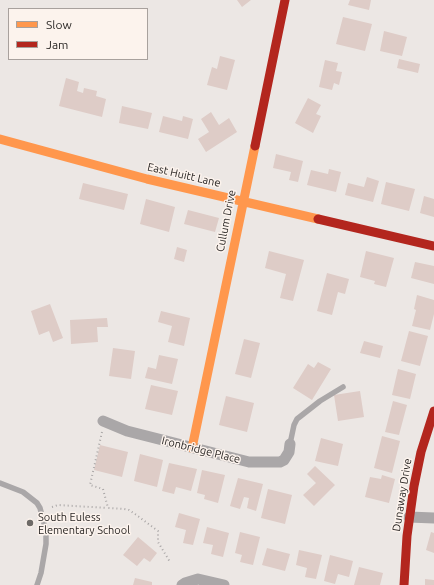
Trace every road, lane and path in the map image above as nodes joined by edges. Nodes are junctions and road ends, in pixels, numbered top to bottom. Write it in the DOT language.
graph roads {
  1 [pos="285,0"];
  2 [pos="0,139"];
  3 [pos="242,201"];
  4 [pos="434,246"];
  5 [pos="343,387"];
  6 [pos="434,411"];
  7 [pos="103,425"];
  8 [pos="290,444"];
  9 [pos="192,448"];
  10 [pos="0,483"];
  11 [pos="52,507"];
  12 [pos="107,508"];
  13 [pos="410,517"];
  14 [pos="434,518"];
  15 [pos="170,562"];
  16 [pos="37,585"];
  17 [pos="182,585"];
  18 [pos="224,585"];
  19 [pos="404,585"];
  1 -- 3 [label="street, Cullum Drive"];
  2 -- 3 [label="street, East Huitt Lane"];
  3 -- 4 [label="street, East Huitt Lane"];
  3 -- 9 [label="street, Cullum Drive"];
  5 -- 8 [label="lane"];
  6 -- 13 [label="street, Dunaway Drive"];
  7 -- 9 [label="street, Ironbridge Place"];
  7 -- 12 [label="path"];
  8 -- 9 [label="street, Ironbridge Place"];
  10 -- 16 [label="lane"];
  11 -- 12 [label="path"];
  12 -- 15 [label="path"];
  13 -- 14 [label="street"];
  13 -- 19 [label="street, Dunaway Drive"];
  17 -- 18 [label="street"];
}
